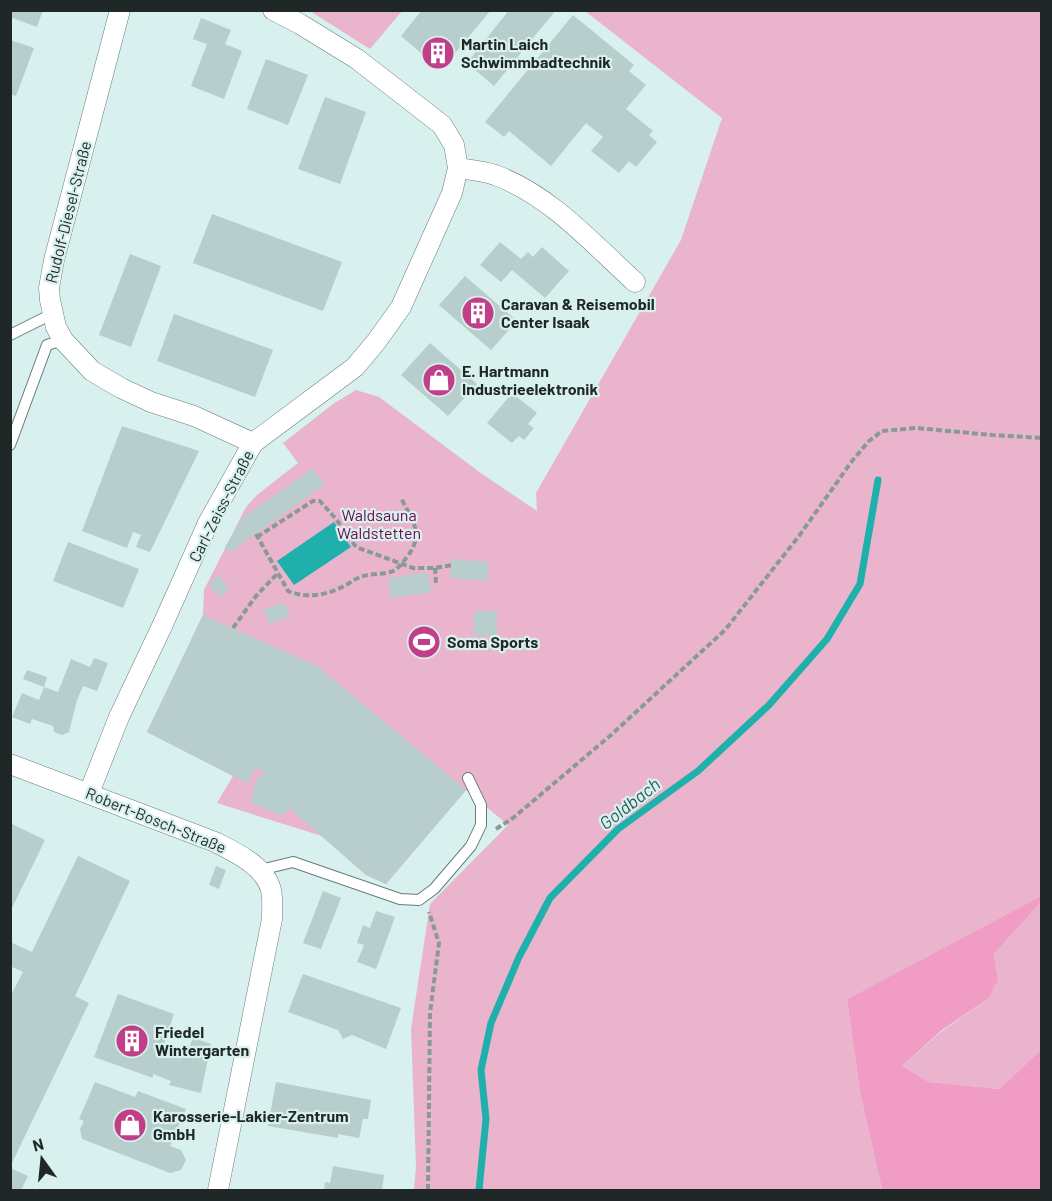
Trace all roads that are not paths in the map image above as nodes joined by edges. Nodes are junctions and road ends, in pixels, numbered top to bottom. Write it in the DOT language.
graph roads {
  1 [pos="120,10"];
  2 [pos="273,10"];
  3 [pos="458,168"];
  4 [pos="635,282"];
  5 [pos="52,314"];
  6 [pos="10,335"];
  7 [pos="63,339"];
  8 [pos="253,443"];
  9 [pos="10,445"];
  10 [pos="10,764"];
  11 [pos="468,778"];
  12 [pos="89,793"];
  13 [pos="260,870"];
  14 [pos="218,1191"];
  1 -- 5 [label="street, Rudolf-Diesel-Straße"];
  2 -- 3 [label="street, Carl-Zeiss-Straße"];
  3 -- 4 [label="street"];
  3 -- 8 [label="street, Carl-Zeiss-Straße"];
  5 -- 6 [label="lane"];
  5 -- 7 [label="street, Rudolf-Diesel-Straße"];
  7 -- 8 [label="street, Rudolf-Diesel-Straße"];
  7 -- 9 [label="lane"];
  8 -- 12 [label="street, Carl-Zeiss-Straße"];
  10 -- 12 [label="street, Robert-Bosch-Straße"];
  11 -- 13 [label="lane"];
  12 -- 13 [label="street, Robert-Bosch-Straße"];
  13 -- 14 [label="street"];
}
